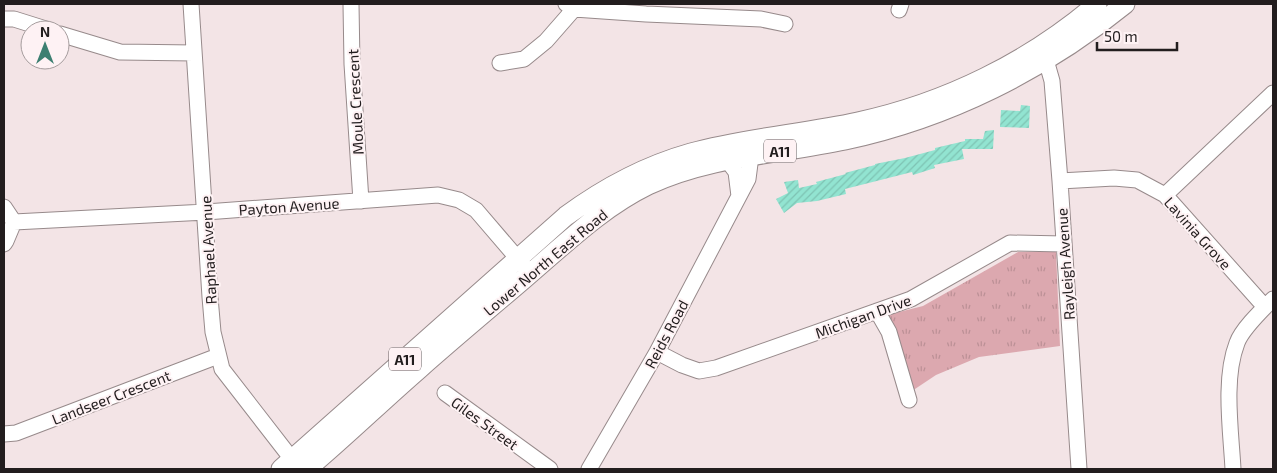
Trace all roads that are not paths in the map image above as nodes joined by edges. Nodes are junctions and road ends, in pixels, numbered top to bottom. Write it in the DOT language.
graph roads {
  1 [pos="191,4"];
  2 [pos="351,4"];
  3 [pos="570,6"];
  4 [pos="1104,8"];
  5 [pos="647,9"];
  6 [pos="4,19"];
  7 [pos="20,21"];
  8 [pos="785,24"];
  9 [pos="70,37"];
  10 [pos="194,53"];
  11 [pos="1046,60"];
  12 [pos="500,63"];
  13 [pos="1273,93"];
  14 [pos="750,148"];
  15 [pos="727,160"];
  16 [pos="1060,181"];
  17 [pos="1165,195"];
  18 [pos="739,196"];
  19 [pos="361,201"];
  20 [pos="4,207"];
  21 [pos="206,212"];
  22 [pos="14,222"];
  23 [pos="4,244"];
  24 [pos="1064,244"];
  25 [pos="525,266"];
  26 [pos="1269,303"];
  27 [pos="877,311"];
  28 [pos="657,352"];
  29 [pos="218,356"];
  30 [pos="445,394"];
  31 [pos="909,400"];
  32 [pos="4,434"];
  33 [pos="295,467"];
  34 [pos="550,469"];
  35 [pos="589,469"];
  36 [pos="1079,469"];
  37 [pos="1233,469"];
  1 -- 10 [label="street, Raphael Avenue"];
  2 -- 19 [label="street, Moule Crescent"];
  3 -- 5 [label="street"];
  3 -- 12 [label="street"];
  4 -- 11 [label="main road, Lower North East Road / A11"];
  4 -- 14 [label="main road, Lower North East Road / A11"];
  5 -- 8 [label="street"];
  6 -- 7 [label="street"];
  9 -- 10 [label="street"];
  10 -- 21 [label="street, Raphael Avenue"];
  11 -- 14 [label="main road, Lower North East Road / A11"];
  11 -- 16 [label="street, Rayleigh Avenue"];
  13 -- 17 [label="street"];
  14 -- 15 [label="main road, Lower North East Road / A11"];
  14 -- 18 [label="street, Reids Road"];
  14 -- 25 [label="main road, Lower North East Road / A11"];
  15 -- 18 [label="street"];
  15 -- 25 [label="main road, Lower North East Road / A11"];
  16 -- 17 [label="street, Lavinia Grove"];
  16 -- 24 [label="street, Rayleigh Avenue"];
  17 -- 26 [label="street, Lavinia Grove"];
  18 -- 28 [label="street, Reids Road"];
  19 -- 21 [label="street, Payton Avenue"];
  19 -- 25 [label="street, Payton Avenue"];
  20 -- 22 [label="street"];
  21 -- 22 [label="street, Payton Avenue"];
  21 -- 29 [label="street, Raphael Avenue"];
  22 -- 23 [label="street"];
  24 -- 27 [label="street, Michigan Drive"];
  24 -- 36 [label="street, Rayleigh Avenue"];
  25 -- 33 [label="main road, Lower North East Road / A11"];
  26 -- 37 [label="street"];
  27 -- 28 [label="street, Michigan Drive"];
  27 -- 31 [label="street"];
  28 -- 35 [label="street, Reids Road"];
  29 -- 32 [label="street, Landseer Crescent"];
  29 -- 33 [label="street, Raphael Avenue"];
  30 -- 34 [label="street, Giles Street"];
}
